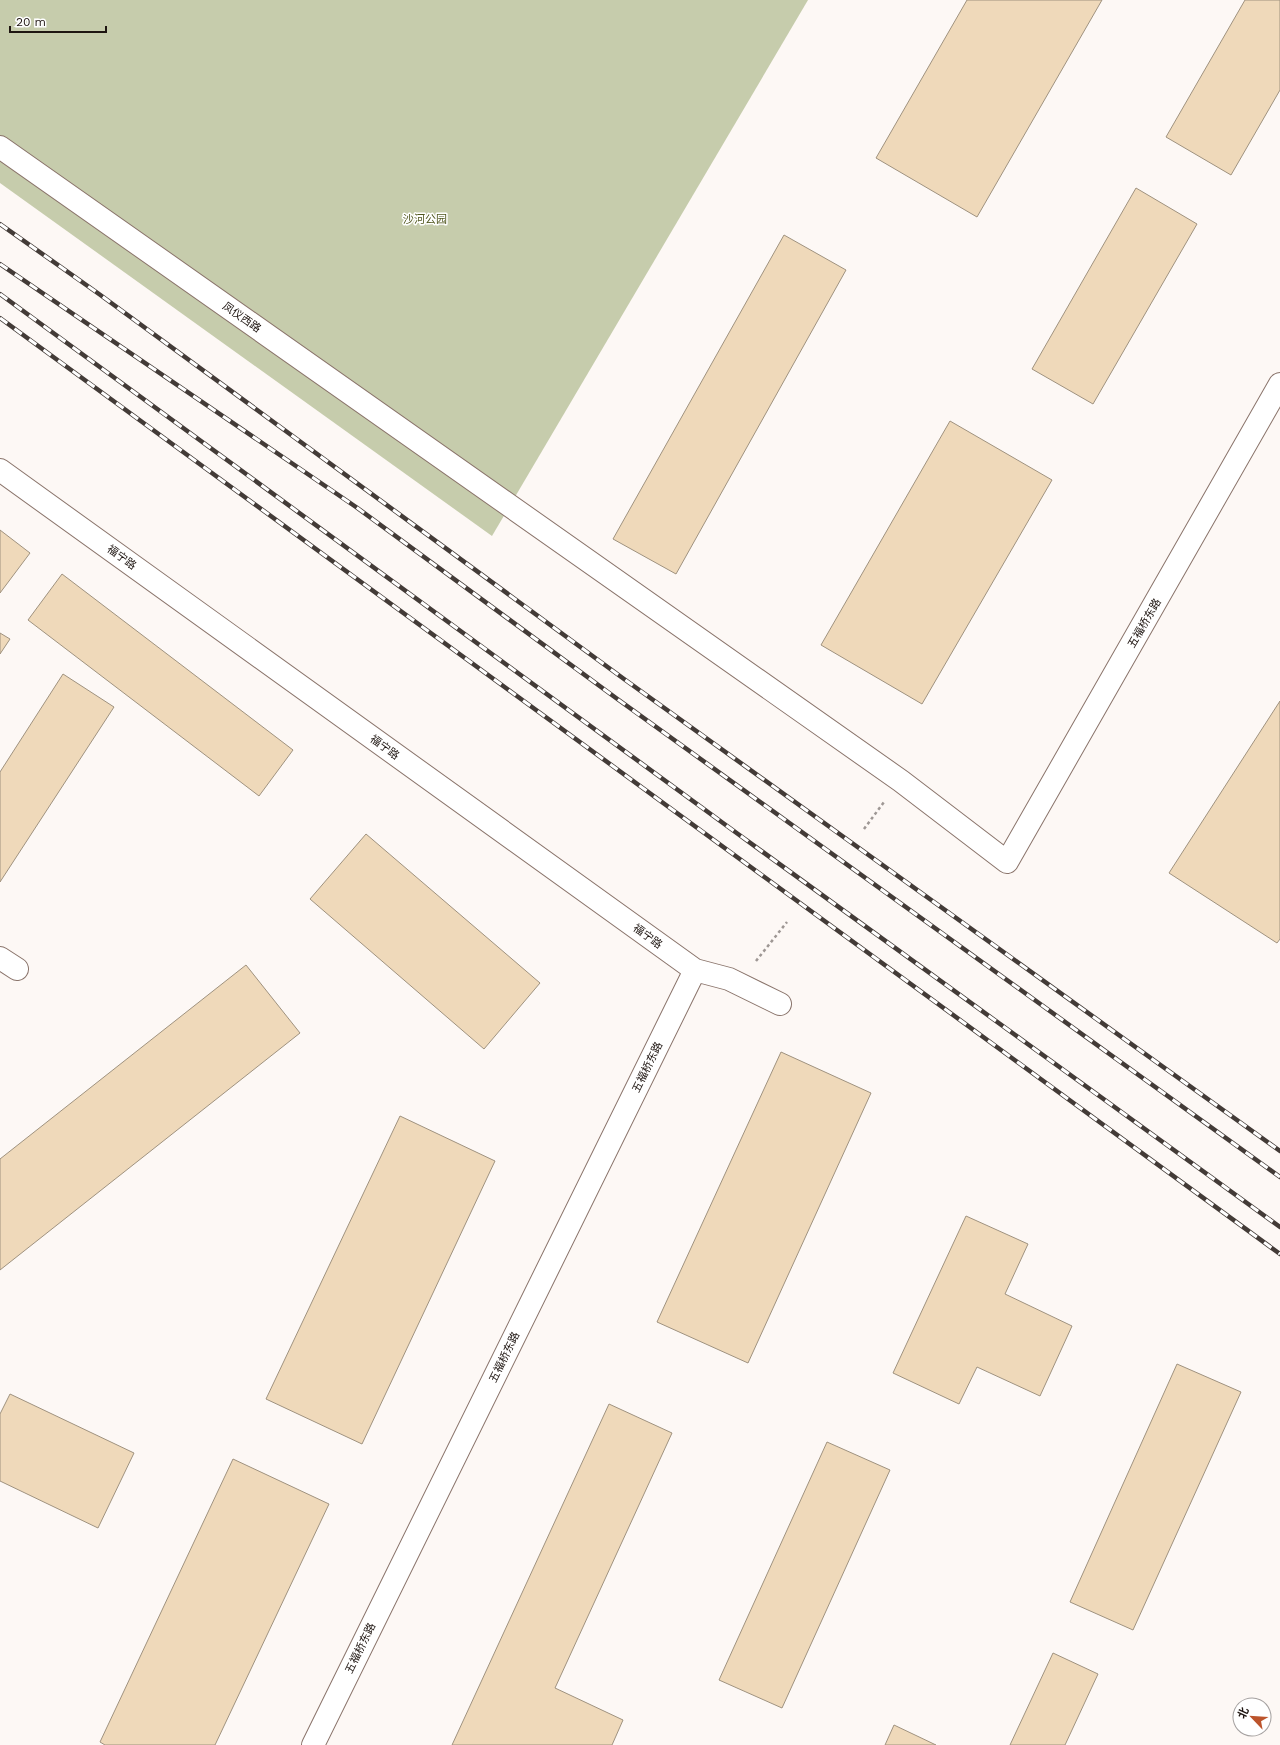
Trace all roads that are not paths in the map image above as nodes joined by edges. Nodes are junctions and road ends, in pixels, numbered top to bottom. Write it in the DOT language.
graph roads {
  1 [pos="0,147"];
  2 [pos="1280,384"];
  3 [pos="0,470"];
  4 [pos="1007,862"];
  5 [pos="695,970"];
  6 [pos="780,1004"];
  7 [pos="313,1745"];
  1 -- 4 [label="street, 凤仪西路"];
  2 -- 4 [label="street, 五福桥东路"];
  3 -- 5 [label="street, 福宁路"];
  5 -- 6 [label="street, 福宁路"];
  5 -- 7 [label="street, 五福桥东路"];
}
